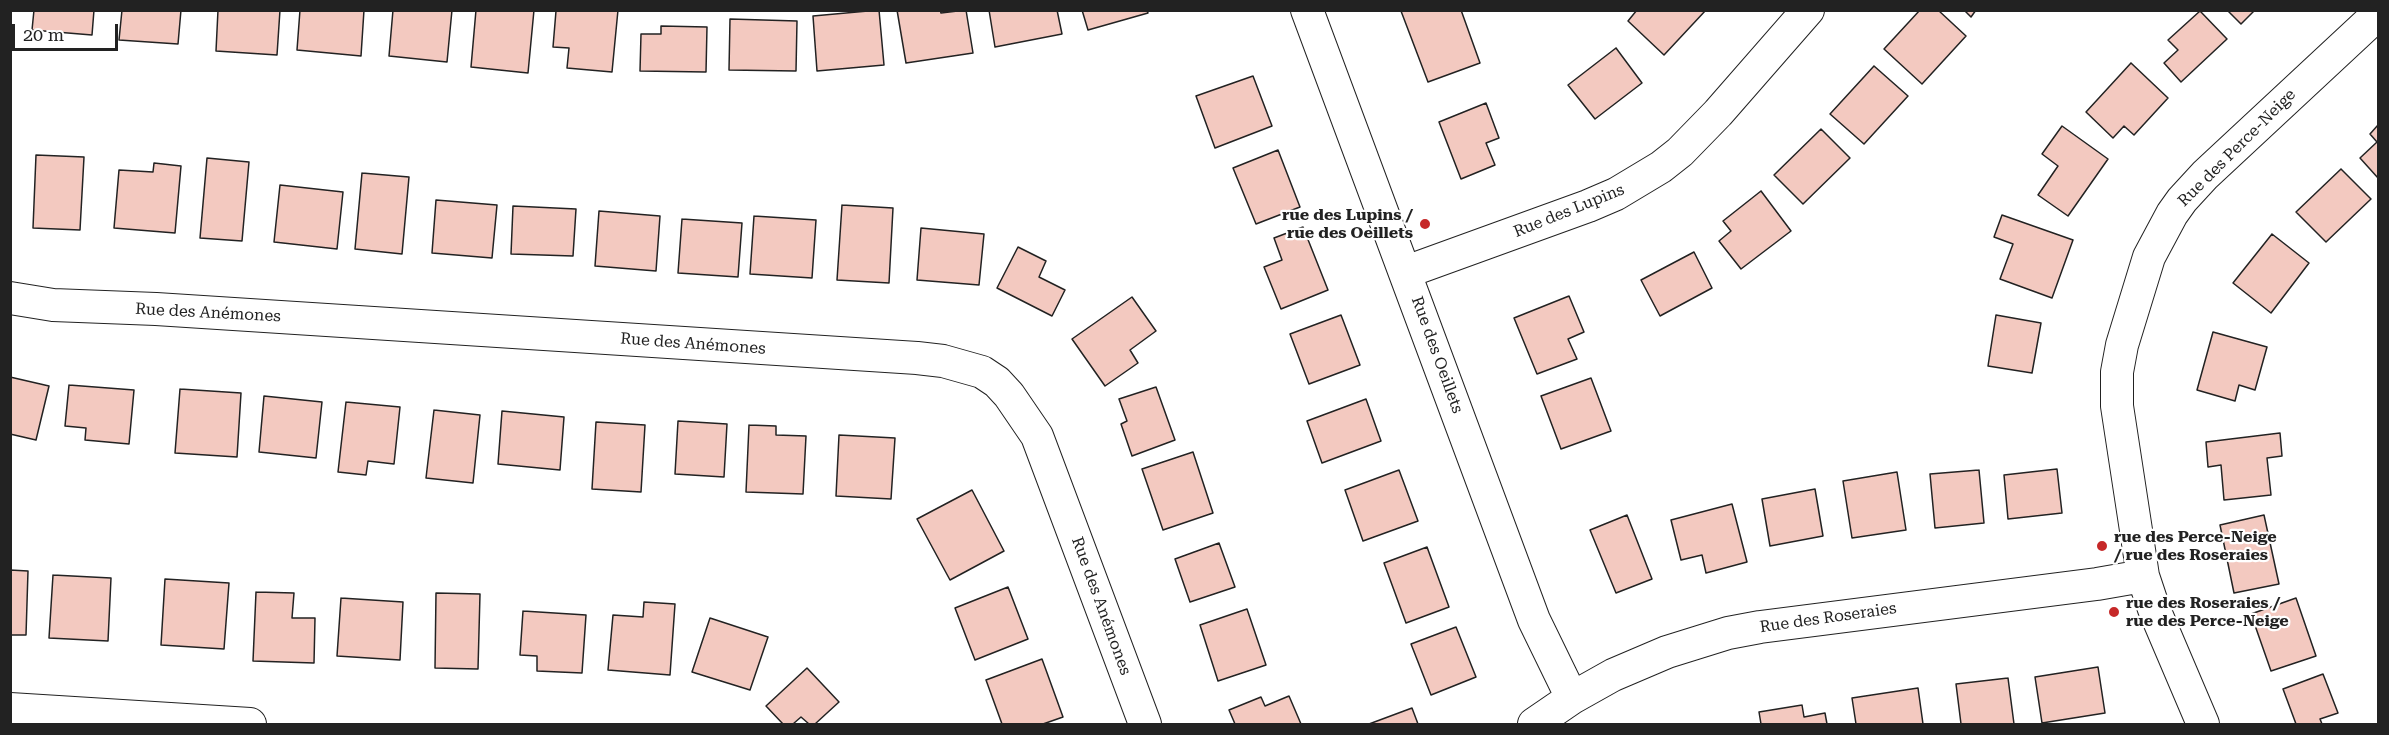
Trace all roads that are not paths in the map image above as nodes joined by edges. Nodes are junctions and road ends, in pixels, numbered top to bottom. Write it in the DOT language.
graph roads {
  1 [pos="1307,10"];
  2 [pos="1808,10"];
  3 [pos="2379,14"];
  4 [pos="1406,272"];
  5 [pos="10,298"];
  6 [pos="2143,576"];
  7 [pos="1572,698"];
  8 [pos="10,709"];
  9 [pos="250,724"];
  10 [pos="1145,724"];
  11 [pos="1534,724"];
  12 [pos="2203,724"];
  1 -- 4 [label="street, Rue des Oeillets"];
  2 -- 4 [label="street, Rue des Lupins"];
  3 -- 6 [label="street, Rue des Perce-Neige"];
  4 -- 7 [label="street, Rue des Oeillets"];
  5 -- 10 [label="street, Rue des Anémones"];
  6 -- 7 [label="street, Rue des Roseraies"];
  6 -- 12 [label="street, Rue des Perce-Neige"];
  7 -- 11 [label="street, Rue des Roseraies"];
  8 -- 9 [label="street"];
}
